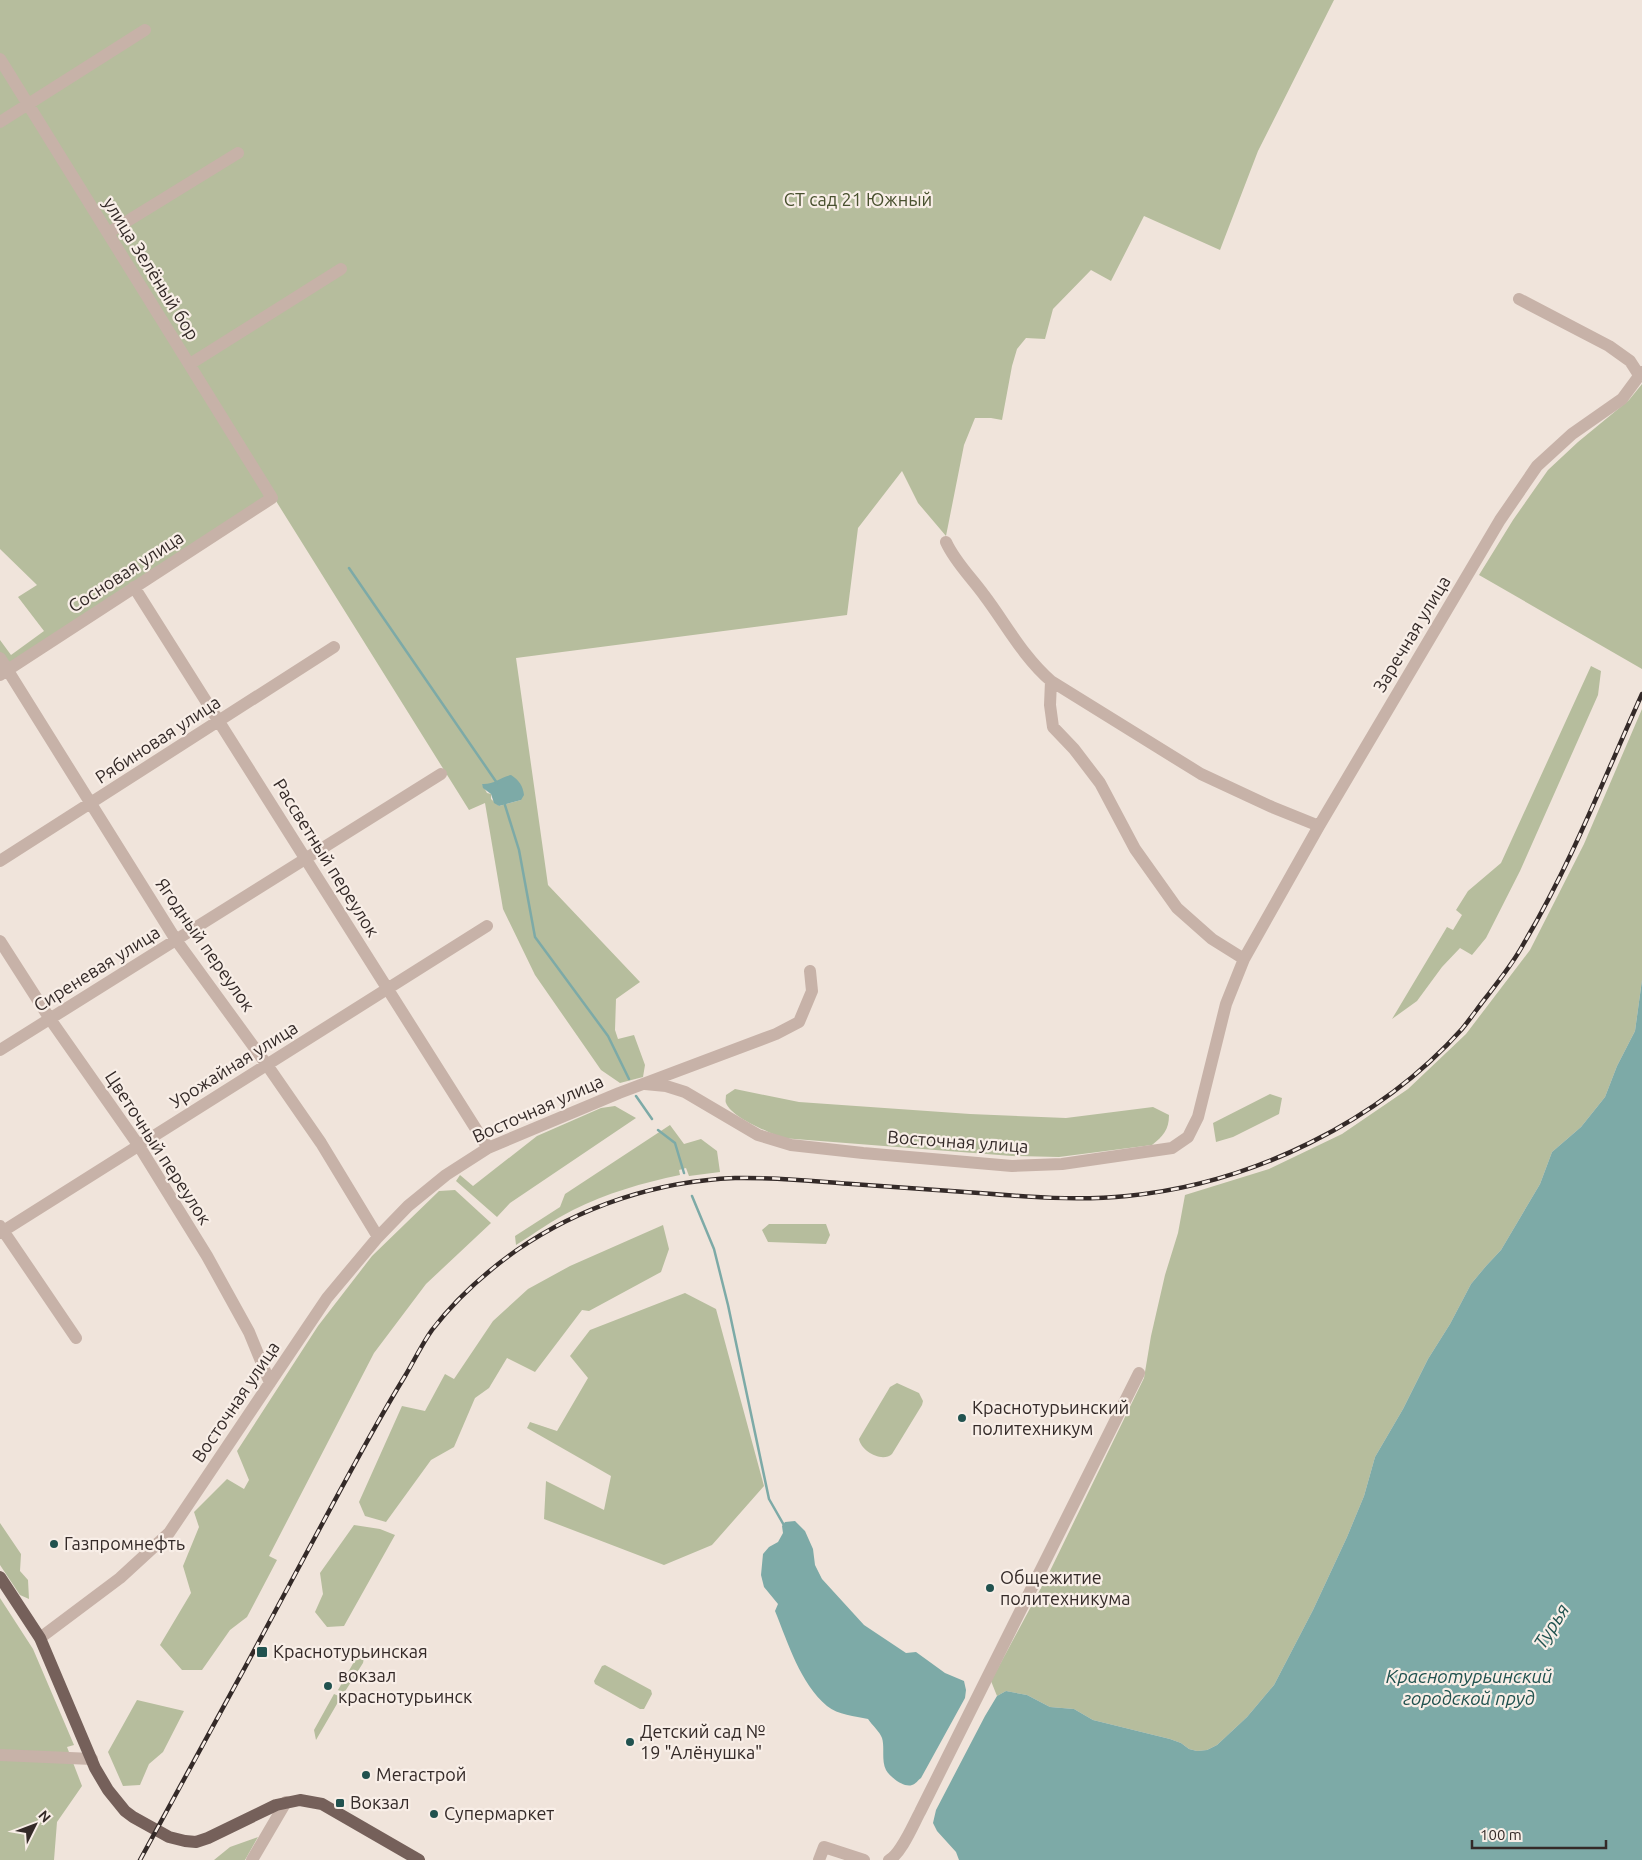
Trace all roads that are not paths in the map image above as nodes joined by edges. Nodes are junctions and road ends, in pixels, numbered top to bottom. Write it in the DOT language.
graph roads {
  1 [pos="145,30"];
  2 [pos="0,60"];
  3 [pos="27,104"];
  4 [pos="0,122"];
  5 [pos="238,153"];
  6 [pos="108,233"];
  7 [pos="341,270"];
  8 [pos="1519,299"];
  9 [pos="190,364"];
  10 [pos="1641,374"];
  11 [pos="272,498"];
  12 [pos="946,542"];
  13 [pos="134,587"];
  14 [pos="334,647"];
  15 [pos="0,658"];
  16 [pos="4,672"];
  17 [pos="1051,680"];
  18 [pos="219,721"];
  19 [pos="441,774"];
  20 [pos="90,803"];
  21 [pos="1318,826"];
  22 [pos="305,859"];
  23 [pos="0,861"];
  24 [pos="487,926"];
  25 [pos="176,940"];
  26 [pos="0,941"];
  27 [pos="1244,959"];
  28 [pos="810,971"];
  29 [pos="387,989"];
  30 [pos="50,1019"];
  31 [pos="0,1050"];
  32 [pos="267,1064"];
  33 [pos="1207,1078"];
  34 [pos="645,1084"];
  35 [pos="139,1146"];
  36 [pos="488,1148"];
  37 [pos="1,1230"];
  38 [pos="378,1237"];
  39 [pos="76,1338"];
  40 [pos="1139,1373"];
  41 [pos="270,1383"];
  42 [pos="0,1577"];
  43 [pos="40,1638"];
  44 [pos="0,1755"];
  45 [pos="92,1759"];
  46 [pos="286,1802"];
  47 [pos="252,1860"];
  48 [pos="419,1860"];
  49 [pos="819,1860"];
  50 [pos="864,1860"];
  51 [pos="889,1860"];
  1 -- 3 [label="street"];
  2 -- 3 [label="street, улица Зелёный бор"];
  3 -- 4 [label="street"];
  3 -- 6 [label="street, улица Зелёный бор"];
  5 -- 6 [label="street"];
  6 -- 9 [label="street, улица Зелёный бор"];
  7 -- 9 [label="street"];
  8 -- 10 [label="street, Заречная улица"];
  9 -- 11 [label="street, улица Зелёный бор"];
  10 -- 21 [label="street, Заречная улица"];
  11 -- 13 [label="street, Сосновая улица"];
  12 -- 17 [label="street"];
  13 -- 16 [label="street, Сосновая улица"];
  13 -- 18 [label="street, Рассветный переулок"];
  14 -- 18 [label="street, Рябиновая улица"];
  15 -- 16 [label="street, Ягодный переулок"];
  16 -- 20 [label="street, Ягодный переулок"];
  17 -- 21 [label="street"];
  17 -- 27 [label="street"];
  18 -- 20 [label="street, Рябиновая улица"];
  18 -- 22 [label="street, Рассветный переулок"];
  19 -- 22 [label="street, Сиреневая улица"];
  20 -- 23 [label="street, Рябиновая улица"];
  20 -- 25 [label="street, Ягодный переулок"];
  21 -- 27 [label="street, Заречная улица"];
  22 -- 25 [label="street, Сиреневая улица"];
  22 -- 29 [label="street, Рассветный переулок"];
  24 -- 29 [label="street, Урожайная улица"];
  25 -- 30 [label="street, Сиреневая улица"];
  25 -- 32 [label="street, Ягодный переулок"];
  26 -- 30 [label="street, Цветочный переулок"];
  27 -- 33 [label="street, Заречная улица"];
  28 -- 34 [label="street"];
  29 -- 32 [label="street, Урожайная улица"];
  29 -- 36 [label="street, Рассветный переулок"];
  30 -- 31 [label="street, Сиреневая улица"];
  30 -- 35 [label="street, Цветочный переулок"];
  32 -- 35 [label="street, Урожайная улица"];
  32 -- 38 [label="street, Ягодный переулок"];
  33 -- 34 [label="street, Восточная улица"];
  34 -- 36 [label="street, Восточная улица"];
  35 -- 37 [label="street, Урожайная улица"];
  35 -- 41 [label="street, Цветочный переулок"];
  36 -- 38 [label="street, Восточная улица"];
  37 -- 39 [label="street"];
  38 -- 41 [label="street, Восточная улица"];
  40 -- 51 [label="street"];
  41 -- 43 [label="street, Восточная улица"];
  42 -- 43 [label="main road"];
  43 -- 45 [label="main road"];
  44 -- 45 [label="street"];
  45 -- 46 [label="main road"];
  46 -- 47 [label="street"];
  46 -- 48 [label="main road"];
  49 -- 50 [label="street"];
}
